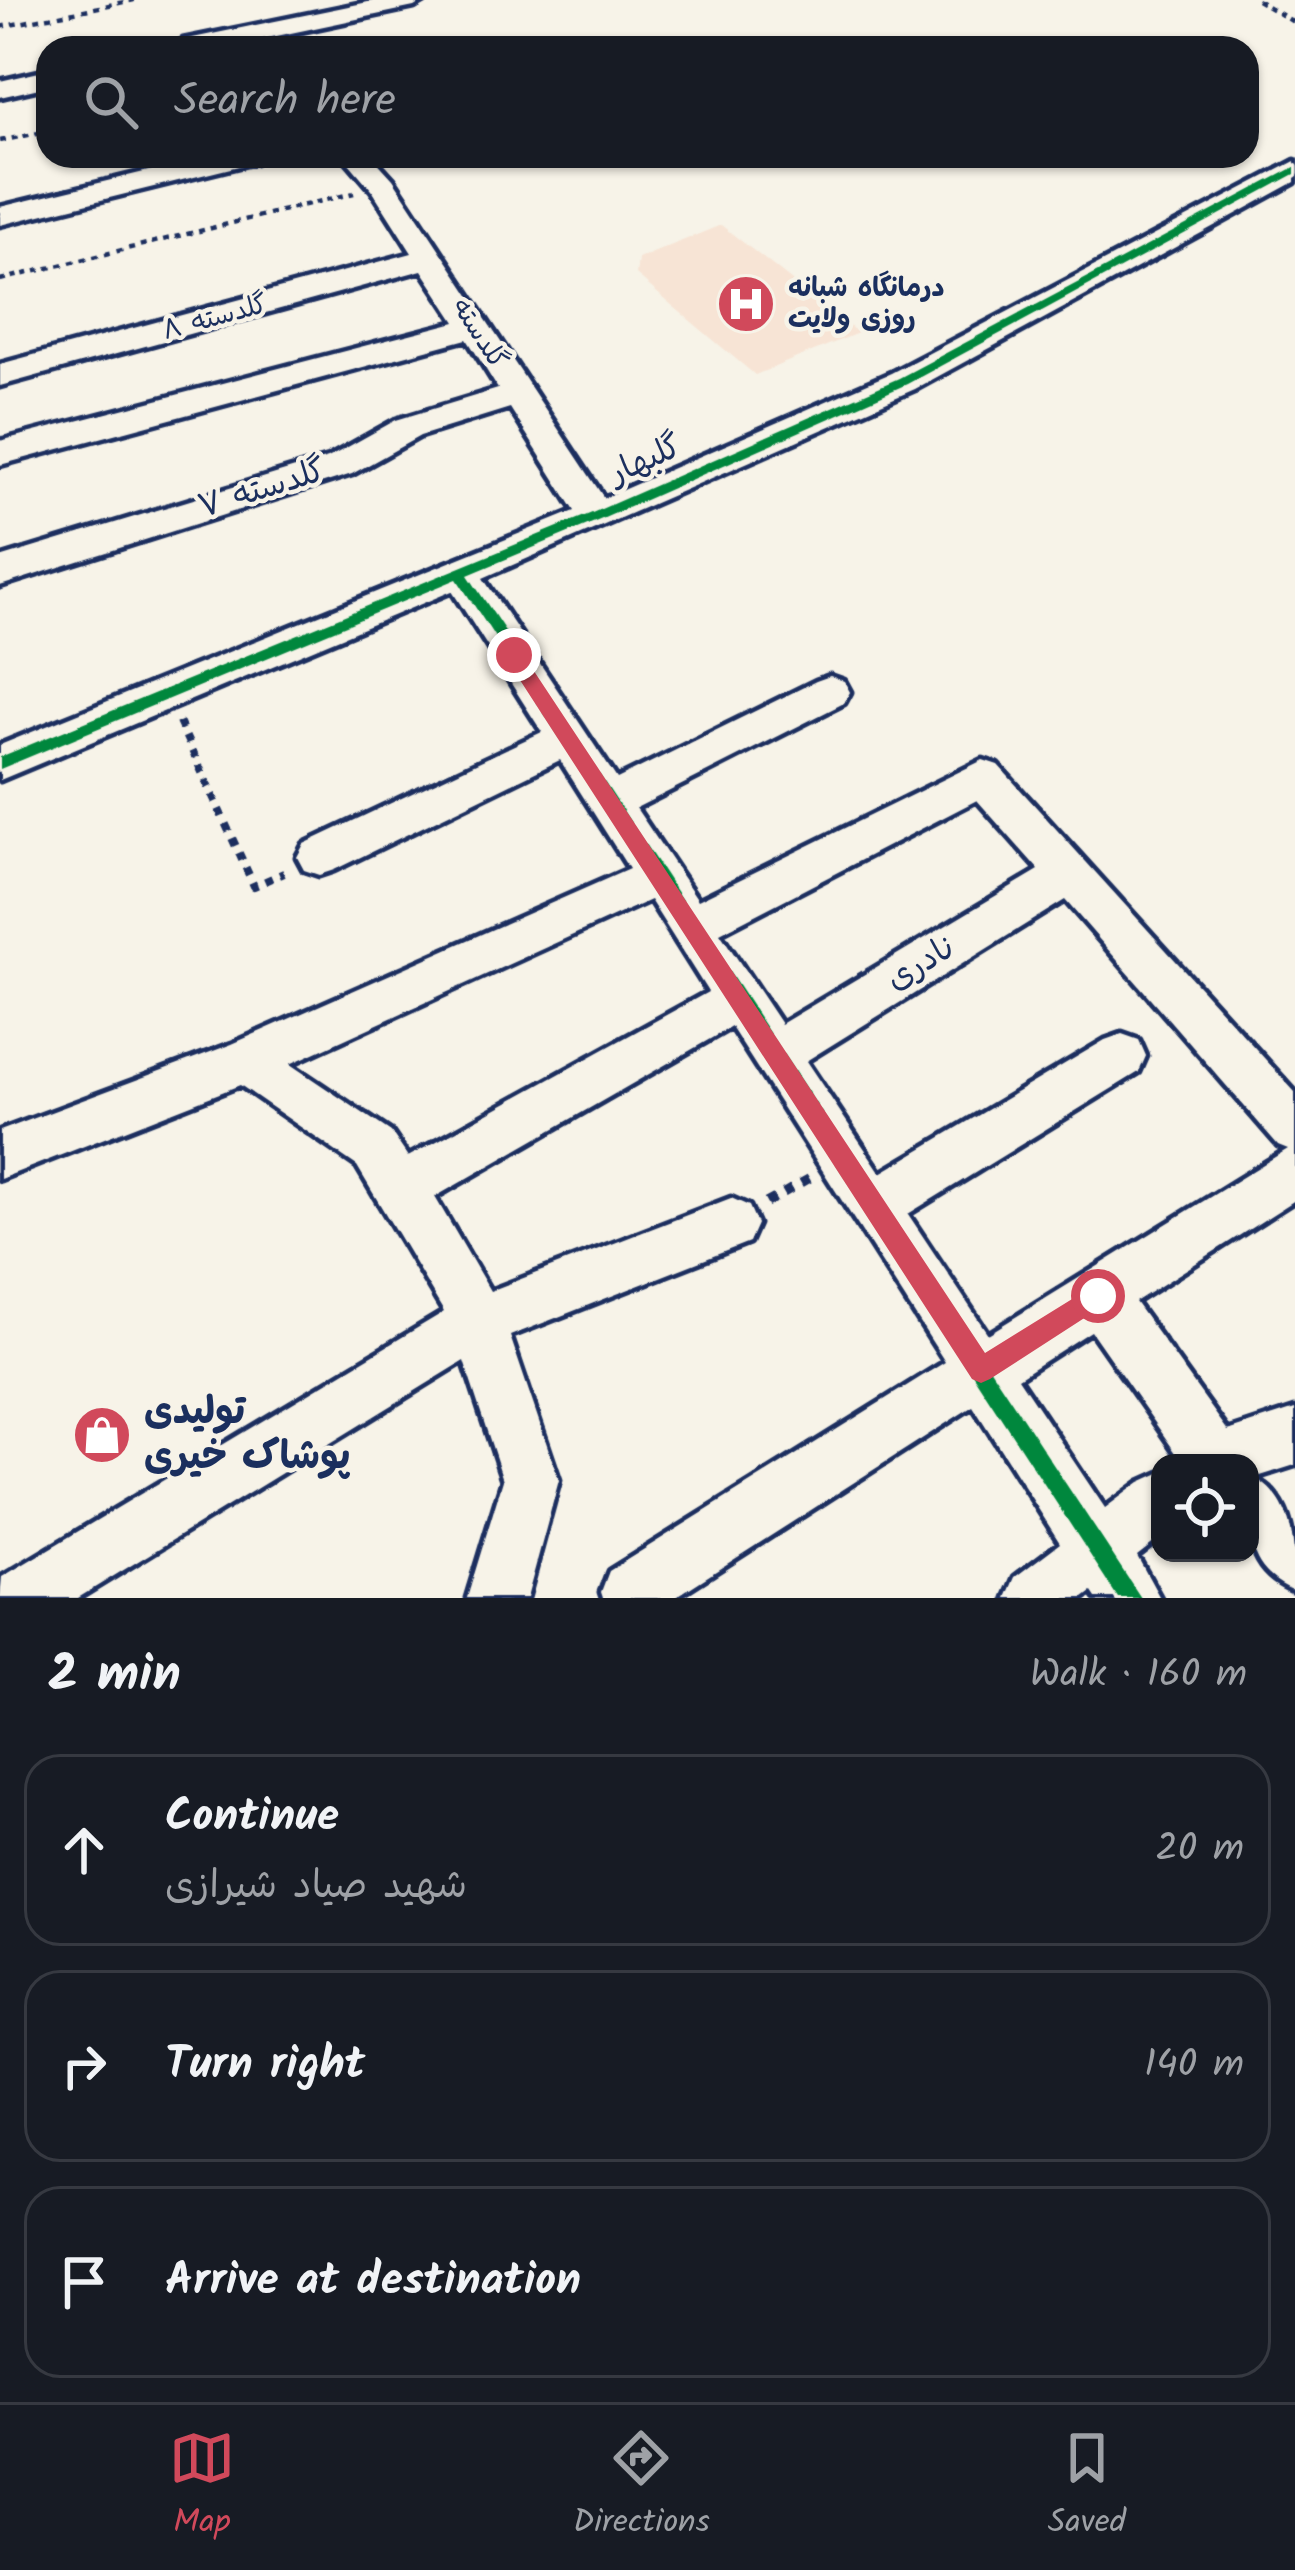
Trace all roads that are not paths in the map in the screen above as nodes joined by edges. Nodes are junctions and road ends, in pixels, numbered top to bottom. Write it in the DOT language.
graph roads {
  1 [pos="265,0"];
  2 [pos="414,0"];
  3 [pos="282,36"];
  4 [pos="290,36"];
  5 [pos="36,80"];
  6 [pos="0,88"];
  7 [pos="196,168"];
  8 [pos="368,168"];
  9 [pos="1295,170"];
  10 [pos="0,216"];
  11 [pos="430,258"];
  12 [pos="475,327"];
  13 [pos="0,375"];
  14 [pos="518,394"];
  15 [pos="0,453"];
  16 [pos="597,516"];
  17 [pos="0,572"];
  18 [pos="459,572"];
  19 [pos="830,692"];
  20 [pos="568,738"];
  21 [pos="0,763"];
  22 [pos="609,802"];
  23 [pos="319,857"];
  24 [pos="1070,874"];
  25 [pos="658,877"];
  26 [pos="691,926"];
  27 [pos="738,999"];
  28 [pos="775,1054"];
  29 [pos="1122,1056"];
  30 [pos="244,1061"];
  31 [pos="1295,1128"];
  32 [pos="0,1155"];
  33 [pos="1295,1171"];
  34 [pos="400,1189"];
  35 [pos="874,1206"];
  36 [pos="731,1224"];
  37 [pos="1098,1296"];
  38 [pos="478,1322"];
  39 [pos="981,1370"];
  40 [pos="1295,1437"];
  41 [pos="1210,1454"];
  42 [pos="1243,1454"];
  43 [pos="1151,1509"];
  44 [pos="1259,1516"];
  45 [pos="1098,1549"];
  46 [pos="1295,1562"];
  47 [pos="630,1592"];
  48 [pos="23,1598"];
  49 [pos="497,1598"];
  50 [pos="1036,1598"];
  51 [pos="1130,1598"];
  1 -- 3 [label="street"];
  2 -- 4 [label="street"];
  5 -- 6 [label="street"];
  7 -- 10 [label="street"];
  8 -- 11 [label="street, گلدسته"];
  9 -- 16 [label="street, گلبهار"];
  11 -- 12 [label="street, گلدسته"];
  11 -- 13 [label="street, گلدسته ۸"];
  12 -- 14 [label="street, گلدسته"];
  12 -- 15 [label="street"];
  14 -- 16 [label="street, گلدسته"];
  14 -- 17 [label="street, گلدسته ۷"];
  16 -- 18 [label="street, گلبهار"];
  18 -- 20 [label="street"];
  18 -- 21 [label="street, گلبهار"];
  19 -- 22 [label="street"];
  20 -- 22 [label="street"];
  20 -- 23 [label="street"];
  22 -- 25 [label="street"];
  24 -- 26 [label="street"];
  24 -- 28 [label="street, نادری"];
  24 -- 31 [label="street"];
  25 -- 26 [label="street"];
  25 -- 30 [label="street"];
  26 -- 27 [label="street"];
  27 -- 28 [label="street"];
  27 -- 34 [label="street"];
  28 -- 35 [label="street"];
  29 -- 35 [label="street"];
  30 -- 32 [label="street"];
  30 -- 34 [label="street"];
  33 -- 37 [label="street"];
  34 -- 38 [label="street"];
  35 -- 39 [label="street"];
  36 -- 38 [label="street"];
  37 -- 39 [label="street"];
  37 -- 41 [label="street"];
  38 -- 48 [label="street"];
  38 -- 49 [label="street"];
  39 -- 45 [label="street"];
  39 -- 47 [label="street"];
  40 -- 42 [label="street"];
  43 -- 45 [label="street"];
  44 -- 46 [label="street"];
  45 -- 50 [label="street"];
  45 -- 51 [label="street"];
}
